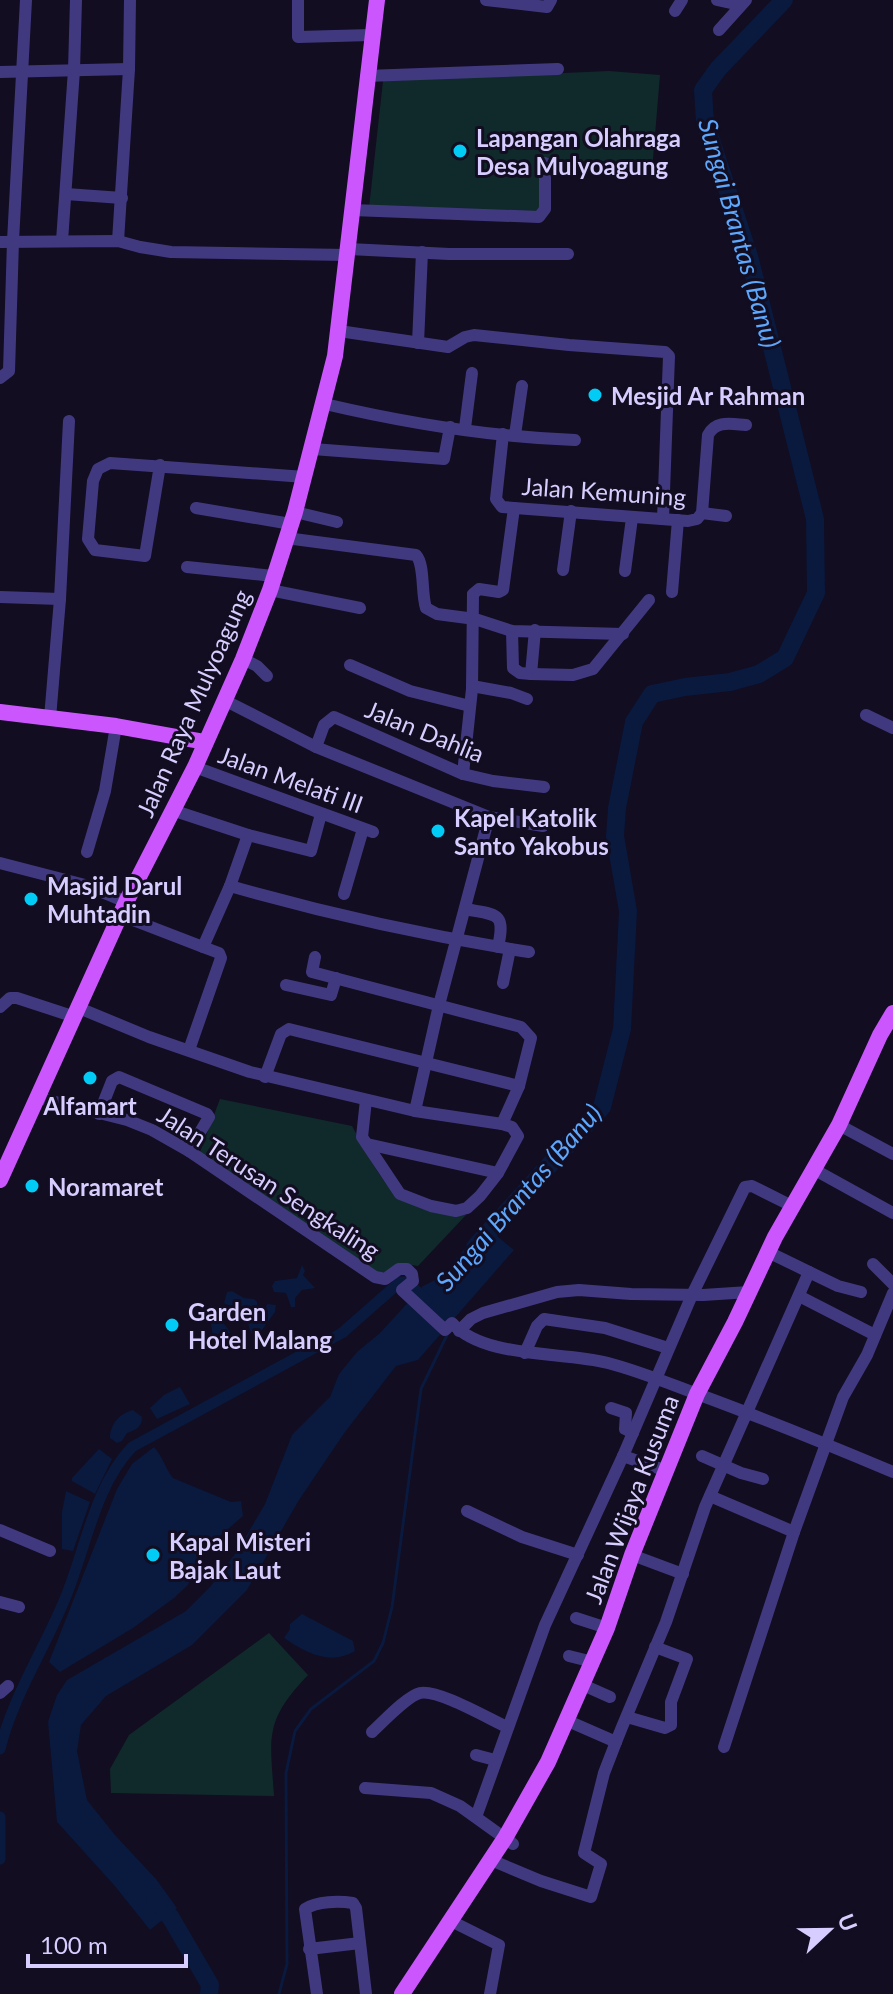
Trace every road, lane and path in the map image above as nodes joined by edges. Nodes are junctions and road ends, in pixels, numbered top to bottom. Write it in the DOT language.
graph roads {
  1 [pos="26,0"];
  2 [pos="76,0"];
  3 [pos="130,0"];
  4 [pos="298,0"];
  5 [pos="377,0"];
  6 [pos="486,0"];
  7 [pos="551,0"];
  8 [pos="717,0"];
  9 [pos="743,3"];
  10 [pos="719,30"];
  11 [pos="371,35"];
  12 [pos="129,69"];
  13 [pos="558,69"];
  14 [pos="74,70"];
  15 [pos="0,72"];
  16 [pos="23,72"];
  17 [pos="366,76"];
  18 [pos="545,163"];
  19 [pos="66,194"];
  20 [pos="122,198"];
  21 [pos="352,210"];
  22 [pos="62,241"];
  23 [pos="118,241"];
  24 [pos="6,242"];
  25 [pos="348,252"];
  26 [pos="422,252"];
  27 [pos="568,254"];
  28 [pos="339,331"];
  29 [pos="418,343"];
  30 [pos="472,373"];
  31 [pos="0,378"];
  32 [pos="522,386"];
  33 [pos="325,404"];
  34 [pos="69,421"];
  35 [pos="746,425"];
  36 [pos="450,427"];
  37 [pos="465,428"];
  38 [pos="509,434"];
  39 [pos="575,440"];
  40 [pos="313,449"];
  41 [pos="160,465"];
  42 [pos="305,477"];
  43 [pos="196,508"];
  44 [pos="514,508"];
  45 [pos="571,511"];
  46 [pos="702,513"];
  47 [pos="726,516"];
  48 [pos="632,518"];
  49 [pos="663,519"];
  50 [pos="678,520"];
  51 [pos="337,522"];
  52 [pos="290,525"];
  53 [pos="187,567"];
  54 [pos="563,570"];
  55 [pos="625,571"];
  56 [pos="272,583"];
  57 [pos="672,592"];
  58 [pos="0,597"];
  59 [pos="60,599"];
  60 [pos="649,600"];
  61 [pos="360,608"];
  62 [pos="475,619"];
  63 [pos="535,630"];
  64 [pos="512,631"];
  65 [pos="623,634"];
  66 [pos="243,659"];
  67 [pos="350,665"];
  68 [pos="531,674"];
  69 [pos="267,676"];
  70 [pos="472,686"];
  71 [pos="527,699"];
  72 [pos="224,700"];
  73 [pos="470,706"];
  74 [pos="0,712"];
  75 [pos="866,715"];
  76 [pos="50,718"];
  77 [pos="116,726"];
  78 [pos="893,728"];
  79 [pos="205,742"];
  80 [pos="316,747"];
  81 [pos="195,767"];
  82 [pos="463,774"];
  83 [pos="544,787"];
  84 [pos="172,810"];
  85 [pos="321,814"];
  86 [pos="489,817"];
  87 [pos="543,826"];
  88 [pos="248,835"];
  89 [pos="311,851"];
  90 [pos="87,852"];
  91 [pos="326,856"];
  92 [pos="0,863"];
  93 [pos="230,886"];
  94 [pos="344,894"];
  95 [pos="123,908"];
  96 [pos="465,909"];
  97 [pos="457,940"];
  98 [pos="203,947"];
  99 [pos="504,948"];
  100 [pos="529,952"];
  101 [pos="315,957"];
  102 [pos="336,978"];
  103 [pos="503,983"];
  104 [pos="286,985"];
  105 [pos="439,1005"];
  106 [pos="0,1007"];
  107 [pos="77,1012"];
  108 [pos="893,1013"];
  109 [pos="189,1050"];
  110 [pos="425,1063"];
  111 [pos="265,1077"];
  112 [pos="519,1086"];
  113 [pos="36,1097"];
  114 [pos="366,1100"];
  115 [pos="415,1111"];
  116 [pos="99,1114"];
  117 [pos="507,1125"];
  118 [pos="839,1125"];
  119 [pos="367,1144"];
  120 [pos="189,1151"];
  121 [pos="893,1154"];
  122 [pos="815,1170"];
  123 [pos="498,1173"];
  124 [pos="0,1180"];
  125 [pos="792,1206"];
  126 [pos="893,1213"];
  127 [pos="768,1252"];
  128 [pos="873,1264"];
  129 [pos="809,1272"];
  130 [pos="893,1284"];
  131 [pos="749,1292"];
  132 [pos="861,1292"];
  133 [pos="893,1293"];
  134 [pos="692,1295"];
  135 [pos="799,1296"];
  136 [pos="451,1328"];
  137 [pos="875,1335"];
  138 [pos="668,1348"];
  139 [pos="525,1353"];
  140 [pos="656,1379"];
  141 [pos="697,1394"];
  142 [pos="611,1408"];
  143 [pos="746,1411"];
  144 [pos="633,1433"];
  145 [pos="827,1444"];
  146 [pos="623,1456"];
  147 [pos="702,1456"];
  148 [pos="722,1466"];
  149 [pos="667,1471"];
  150 [pos="893,1472"];
  151 [pos="763,1479"];
  152 [pos="710,1496"];
  153 [pos="467,1511"];
  154 [pos="0,1530"];
  155 [pos="794,1532"];
  156 [pos="50,1551"];
  157 [pos="578,1555"];
  158 [pos="632,1555"];
  159 [pos="683,1574"];
  160 [pos="0,1602"];
  161 [pos="19,1607"];
  162 [pos="576,1618"];
  163 [pos="607,1628"];
  164 [pos="655,1647"];
  165 [pos="569,1656"];
  166 [pos="593,1662"];
  167 [pos="583,1685"];
  168 [pos="610,1697"];
  169 [pos="627,1717"];
  170 [pos="568,1721"];
  171 [pos="507,1727"];
  172 [pos="372,1732"];
  173 [pos="616,1742"];
  174 [pos="724,1747"];
  175 [pos="476,1755"];
  176 [pos="495,1760"];
  177 [pos="365,1788"];
  178 [pos="476,1817"];
  179 [pos="509,1841"];
  180 [pos="491,1860"];
  181 [pos="451,1921"];
  182 [pos="360,1943"];
  183 [pos="309,1949"];
  184 [pos="317,1994"];
  185 [pos="366,1994"];
  186 [pos="402,1994"];
  187 [pos="490,1994"];
  1 -- 16 [label="street"];
  2 -- 14 [label="street"];
  3 -- 12 [label="street"];
  4 -- 11 [label="street"];
  5 -- 11 [label="main road, Jalan Raya Mulyoagung"];
  6 -- 7 [label="street"];
  8 -- 9 [label="street"];
  9 -- 10 [label="street"];
  11 -- 17 [label="main road, Jalan Raya Mulyoagung"];
  12 -- 14 [label="street"];
  12 -- 20 [label="street"];
  13 -- 17 [label="street"];
  14 -- 16 [label="street"];
  14 -- 19 [label="street"];
  15 -- 16 [label="street"];
  16 -- 24 [label="street"];
  17 -- 21 [label="main road, Jalan Raya Mulyoagung"];
  18 -- 21 [label="street"];
  19 -- 20 [label="street"];
  19 -- 22 [label="street"];
  20 -- 23 [label="street"];
  21 -- 25 [label="main road, Jalan Raya Mulyoagung"];
  22 -- 23 [label="street"];
  22 -- 24 [label="street"];
  23 -- 25 [label="street"];
  24 -- 31 [label="street"];
  25 -- 26 [label="street"];
  25 -- 28 [label="main road, Jalan Raya Mulyoagung"];
  26 -- 27 [label="street"];
  26 -- 29 [label="street"];
  28 -- 29 [label="street"];
  28 -- 33 [label="main road, Jalan Raya Mulyoagung"];
  29 -- 49 [label="street"];
  30 -- 37 [label="street"];
  32 -- 38 [label="street"];
  33 -- 36 [label="street, Jalan Kemuning"];
  33 -- 40 [label="main road, Jalan Raya Mulyoagung"];
  34 -- 59 [label="street"];
  35 -- 46 [label="street"];
  36 -- 37 [label="street, Jalan Kemuning"];
  36 -- 40 [label="street"];
  37 -- 38 [label="street, Jalan Kemuning"];
  38 -- 39 [label="street, Jalan Kemuning"];
  38 -- 44 [label="street, Jalan Kemuning"];
  40 -- 42 [label="main road, Jalan Raya Mulyoagung"];
  41 -- 41 [label="street"];
  41 -- 42 [label="street"];
  42 -- 52 [label="main road, Jalan Raya Mulyoagung"];
  43 -- 52 [label="street"];
  44 -- 45 [label="street, Jalan Kemuning"];
  44 -- 62 [label="street"];
  45 -- 48 [label="street, Jalan Kemuning"];
  45 -- 54 [label="street"];
  46 -- 47 [label="street, Jalan Kemuning"];
  46 -- 50 [label="street, Jalan Kemuning"];
  48 -- 49 [label="street, Jalan Kemuning"];
  48 -- 55 [label="street"];
  49 -- 50 [label="street, Jalan Kemuning"];
  50 -- 57 [label="street"];
  51 -- 52 [label="street"];
  52 -- 56 [label="main road, Jalan Raya Mulyoagung"];
  52 -- 62 [label="street"];
  53 -- 56 [label="street"];
  56 -- 61 [label="street"];
  56 -- 66 [label="main road, Jalan Raya Mulyoagung"];
  58 -- 59 [label="street"];
  59 -- 76 [label="street"];
  60 -- 65 [label="street"];
  62 -- 64 [label="street"];
  62 -- 70 [label="street"];
  63 -- 64 [label="street"];
  63 -- 65 [label="street"];
  63 -- 68 [label="street"];
  64 -- 68 [label="street"];
  65 -- 68 [label="street"];
  66 -- 69 [label="street"];
  66 -- 72 [label="main road, Jalan Raya Mulyoagung"];
  67 -- 73 [label="street"];
  70 -- 71 [label="street"];
  70 -- 73 [label="street"];
  72 -- 79 [label="main road, Jalan Raya Mulyoagung"];
  72 -- 80 [label="street"];
  73 -- 82 [label="street"];
  74 -- 76 [label="main road"];
  75 -- 78 [label="street"];
  76 -- 77 [label="main road"];
  77 -- 79 [label="main road"];
  77 -- 90 [label="street"];
  79 -- 81 [label="main road, Jalan Raya Mulyoagung"];
  80 -- 82 [label="street, Jalan Dahlia"];
  80 -- 86 [label="street"];
  81 -- 84 [label="main road, Jalan Raya Mulyoagung"];
  81 -- 85 [label="street, Jalan Melati III"];
  82 -- 83 [label="street, Jalan Dahlia"];
  84 -- 88 [label="street"];
  84 -- 95 [label="main road, Jalan Raya Mulyoagung"];
  85 -- 89 [label="street"];
  85 -- 94 [label="street, Jalan Melati III"];
  86 -- 87 [label="street"];
  86 -- 96 [label="street"];
  88 -- 89 [label="street"];
  88 -- 93 [label="street"];
  89 -- 91 [label="street"];
  92 -- 95 [label="street"];
  93 -- 97 [label="street"];
  93 -- 98 [label="street"];
  95 -- 98 [label="street"];
  95 -- 107 [label="main road, Jalan Raya Mulyoagung"];
  96 -- 97 [label="street"];
  96 -- 99 [label="street"];
  97 -- 99 [label="street"];
  97 -- 105 [label="street"];
  98 -- 109 [label="street"];
  99 -- 100 [label="street"];
  99 -- 103 [label="street"];
  101 -- 102 [label="street"];
  102 -- 104 [label="street"];
  102 -- 105 [label="street"];
  105 -- 110 [label="street"];
  105 -- 112 [label="street"];
  106 -- 107 [label="street"];
  107 -- 109 [label="street"];
  107 -- 113 [label="main road, Jalan Raya Mulyoagung"];
  108 -- 118 [label="main road, Jalan Wijaya Kusuma"];
  109 -- 111 [label="street"];
  110 -- 111 [label="street"];
  110 -- 112 [label="street"];
  110 -- 115 [label="street"];
  111 -- 114 [label="street"];
  112 -- 117 [label="street"];
  113 -- 116 [label="street, Jalan Terusan Sengkaling"];
  113 -- 124 [label="main road, Jalan Raya Mulyoagung"];
  114 -- 115 [label="street"];
  114 -- 119 [label="street"];
  115 -- 117 [label="street"];
  116 -- 120 [label="street, Jalan Terusan Sengkaling"];
  116 -- 120 [label="street"];
  117 -- 123 [label="street"];
  118 -- 121 [label="street"];
  118 -- 122 [label="main road, Jalan Wijaya Kusuma"];
  119 -- 123 [label="street"];
  119 -- 123 [label="street"];
  120 -- 136 [label="street, Jalan Terusan Sengkaling"];
  122 -- 125 [label="main road, Jalan Wijaya Kusuma"];
  122 -- 126 [label="street"];
  125 -- 127 [label="main road, Jalan Wijaya Kusuma"];
  125 -- 134 [label="street"];
  127 -- 129 [label="street"];
  127 -- 131 [label="main road, Jalan Wijaya Kusuma"];
  128 -- 130 [label="street"];
  129 -- 132 [label="street"];
  129 -- 135 [label="street"];
  131 -- 134 [label="street"];
  131 -- 141 [label="main road, Jalan Wijaya Kusuma"];
  133 -- 137 [label="street"];
  134 -- 136 [label="street"];
  134 -- 138 [label="street"];
  135 -- 137 [label="street"];
  135 -- 143 [label="street"];
  136 -- 139 [label="street, Jalan Terusan Sengkaling"];
  137 -- 145 [label="street"];
  138 -- 139 [label="street"];
  138 -- 140 [label="street"];
  139 -- 140 [label="street, Jalan Terusan Sengkaling"];
  140 -- 141 [label="street, Jalan Terusan Sengkaling"];
  140 -- 144 [label="street"];
  141 -- 143 [label="street, Jalan Terusan Sengkaling"];
  141 -- 149 [label="main road, Jalan Wijaya Kusuma"];
  142 -- 144 [label="street"];
  143 -- 145 [label="street, Jalan Terusan Sengkaling"];
  143 -- 148 [label="street"];
  144 -- 146 [label="street"];
  145 -- 150 [label="street, Jalan Terusan Sengkaling"];
  145 -- 155 [label="street"];
  146 -- 149 [label="street"];
  146 -- 157 [label="street"];
  147 -- 148 [label="street"];
  148 -- 151 [label="street"];
  148 -- 152 [label="street"];
  149 -- 158 [label="main road, Jalan Wijaya Kusuma"];
  152 -- 155 [label="street"];
  152 -- 159 [label="street"];
  153 -- 157 [label="street"];
  154 -- 156 [label="street"];
  155 -- 174 [label="street"];
  157 -- 171 [label="street"];
  158 -- 159 [label="street"];
  158 -- 163 [label="main road, Jalan Wijaya Kusuma"];
  159 -- 164 [label="street"];
  160 -- 161 [label="street"];
  162 -- 163 [label="street"];
  163 -- 166 [label="main road, Jalan Wijaya Kusuma"];
  164 -- 169 [label="street"];
  164 -- 169 [label="street"];
  165 -- 166 [label="street"];
  166 -- 167 [label="main road, Jalan Wijaya Kusuma"];
  167 -- 168 [label="street"];
  167 -- 170 [label="main road, Jalan Wijaya Kusuma"];
  169 -- 173 [label="street"];
  170 -- 173 [label="street"];
  170 -- 179 [label="main road, Jalan Wijaya Kusuma"];
  171 -- 172 [label="street"];
  171 -- 176 [label="street"];
  173 -- 180 [label="street"];
  175 -- 176 [label="street"];
  176 -- 178 [label="street"];
  177 -- 178 [label="street"];
  178 -- 179 [label="street"];
  179 -- 180 [label="main road, Jalan Wijaya Kusuma"];
  180 -- 181 [label="main road, Jalan Wijaya Kusuma"];
  181 -- 186 [label="main road, Jalan Wijaya Kusuma"];
  181 -- 187 [label="street"];
  182 -- 183 [label="street"];
  182 -- 183 [label="street"];
  182 -- 185 [label="street"];
  183 -- 184 [label="street"];
}
